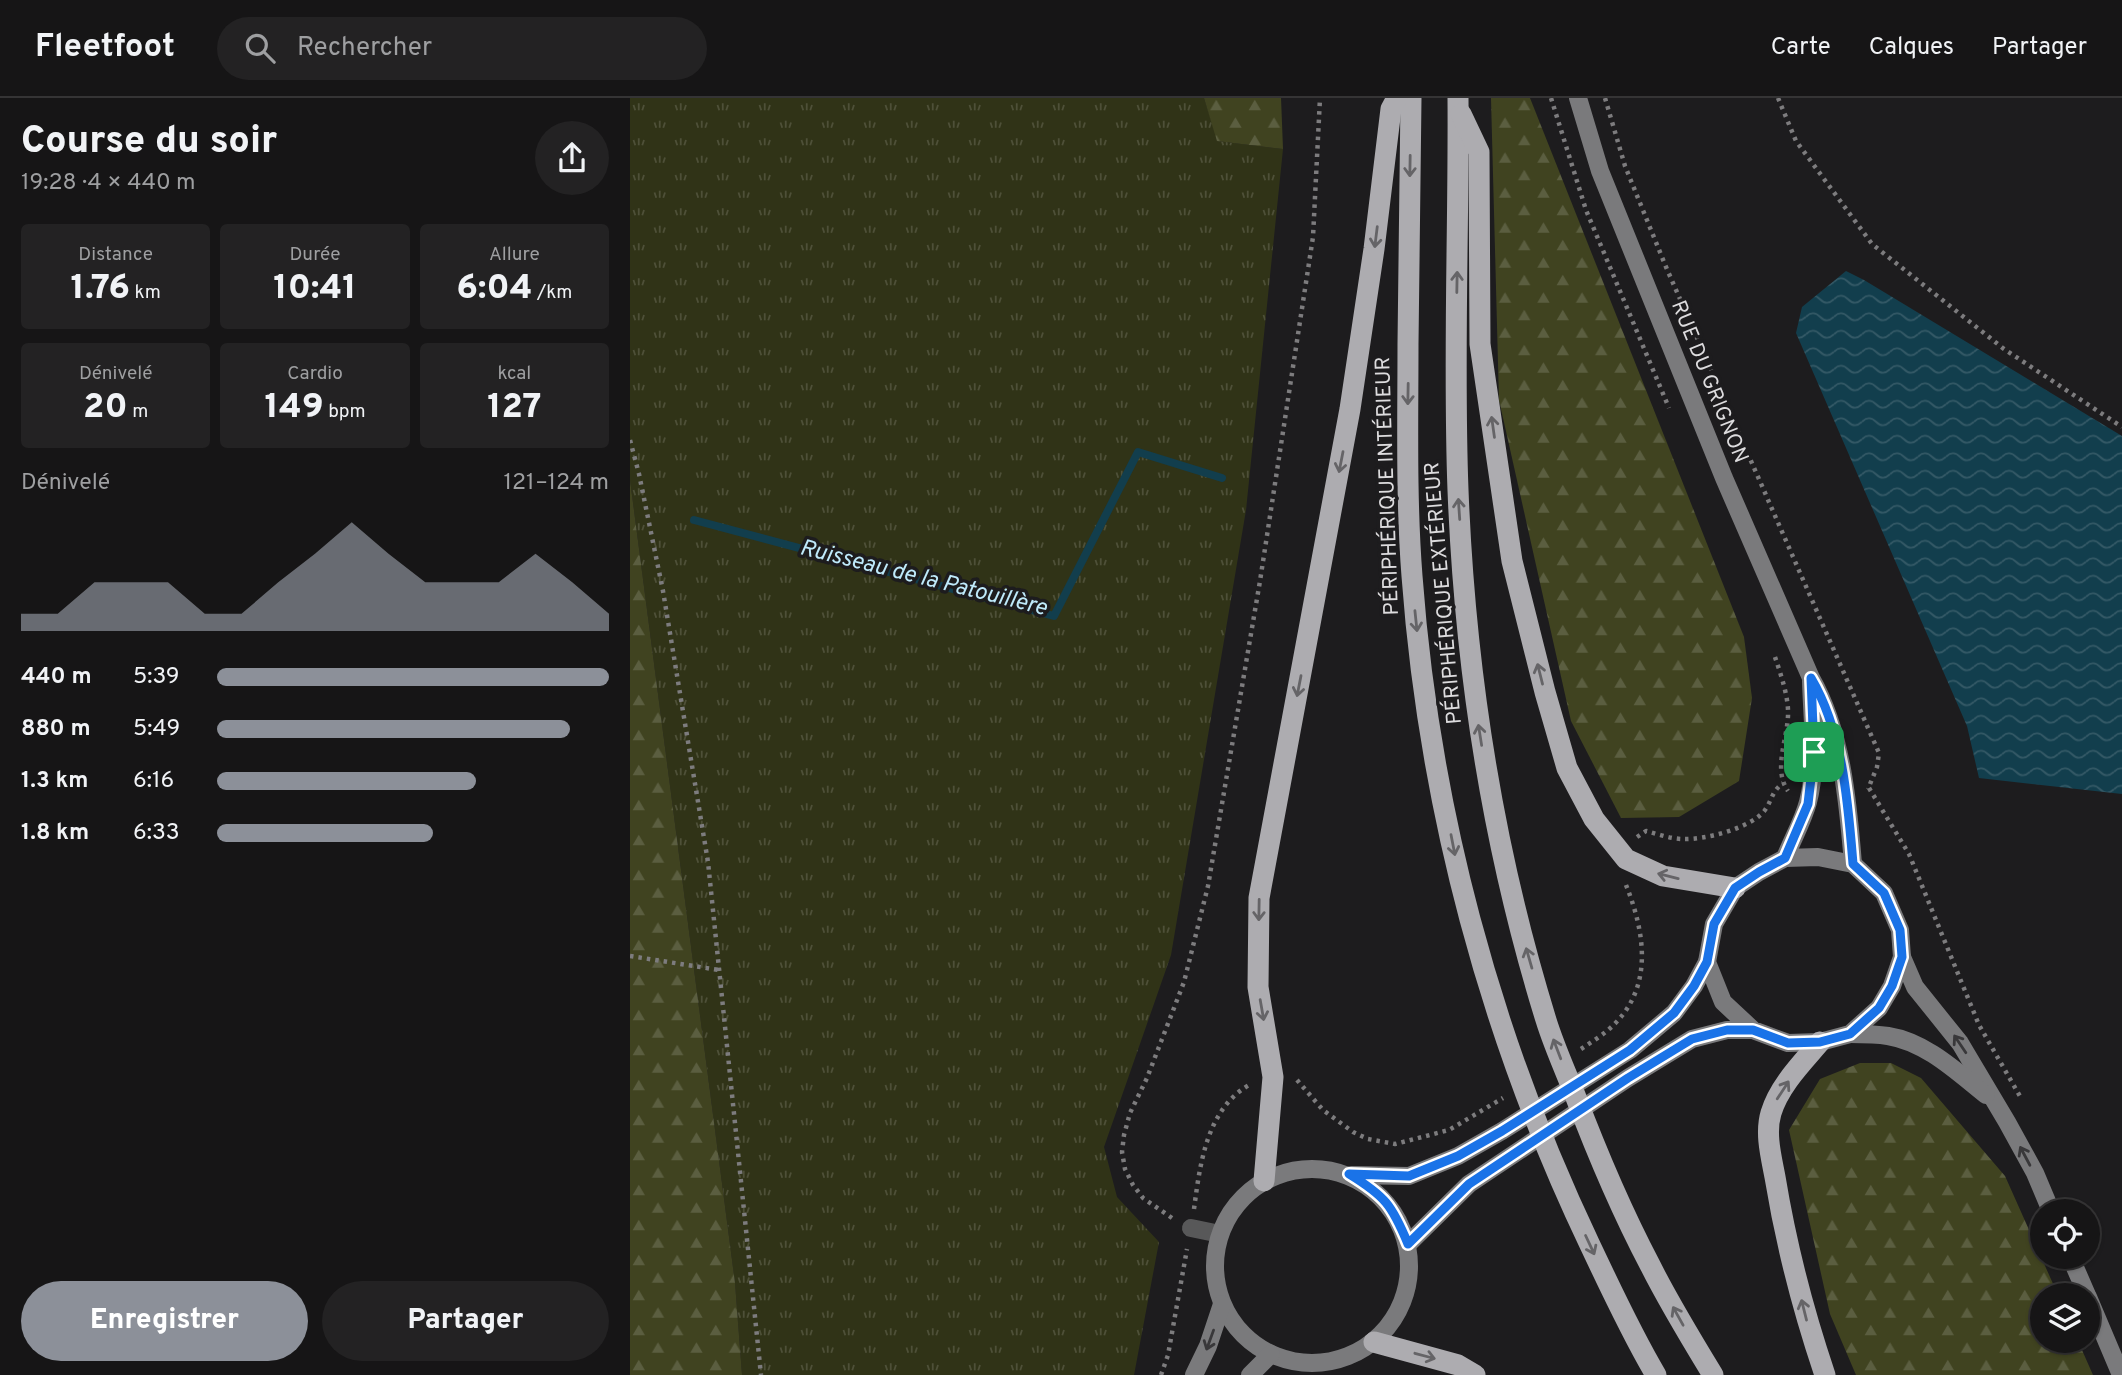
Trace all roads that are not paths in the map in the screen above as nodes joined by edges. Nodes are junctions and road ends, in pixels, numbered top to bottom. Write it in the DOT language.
graph roads {
  1 [pos="1396,98"];
  2 [pos="1411,98"];
  3 [pos="1578,98"];
  4 [pos="1459,104"];
  5 [pos="1811,678"];
  6 [pos="1785,858"];
  7 [pos="1853,864"];
  8 [pos="1735,888"];
  9 [pos="1902,957"];
  10 [pos="1707,962"];
  11 [pos="1753,1030"];
  12 [pos="1850,1034"];
  13 [pos="1820,1042"];
  14 [pos="1995,1103"];
  15 [pos="1349,1174"];
  16 [pos="1264,1181"];
  17 [pos="2046,1199"];
  18 [pos="1191,1228"];
  19 [pos="1220,1234"];
  20 [pos="1408,1244"];
  21 [pos="1222,1304"];
  22 [pos="2100,1326"];
  23 [pos="1374,1342"];
  24 [pos="1270,1354"];
  25 [pos="1194,1375"];
  26 [pos="1250,1375"];
  27 [pos="1475,1375"];
  28 [pos="1656,1375"];
  29 [pos="1713,1375"];
  30 [pos="1825,1375"];
  31 [pos="2121,1375"];
  1 -- 16 [label="highway, one-way"];
  2 -- 28 [label="highway, PÉRIPHÉRIQUE INTÉRIEUR, one-way"];
  3 -- 5 [label="main road, RUE DU GRIGNON"];
  8 -- 4 [label="highway, one-way"];
  29 -- 4 [label="highway, PÉRIPHÉRIQUE EXTÉRIEUR, one-way"];
  5 -- 6 [label="main road, RUE DU GRIGNON"];
  5 -- 7 [label="main road, RUE DU GRIGNON"];
  6 -- 7 [label="main road"];
  6 -- 8 [label="main road"];
  7 -- 9 [label="main road"];
  8 -- 10 [label="main road"];
  9 -- 12 [label="main road"];
  14 -- 9 [label="main road, one-way"];
  10 -- 11 [label="main road"];
  10 -- 15 [label="main road"];
  11 -- 13 [label="main road"];
  11 -- 20 [label="main road"];
  12 -- 13 [label="main road"];
  12 -- 14 [label="main road"];
  30 -- 13 [label="highway, one-way"];
  17 -- 14 [label="main road, one-way"];
  15 -- 16 [label="main road"];
  15 -- 20 [label="main road"];
  16 -- 19 [label="main road"];
  18 -- 19 [label="street"];
  19 -- 21 [label="main road"];
  20 -- 23 [label="main road"];
  21 -- 24 [label="main road"];
  21 -- 25 [label="main road, one-way"];
  22 -- 31 [label="main road"];
  23 -- 24 [label="main road"];
  23 -- 27 [label="highway, one-way"];
  24 -- 26 [label="main road"];
}
